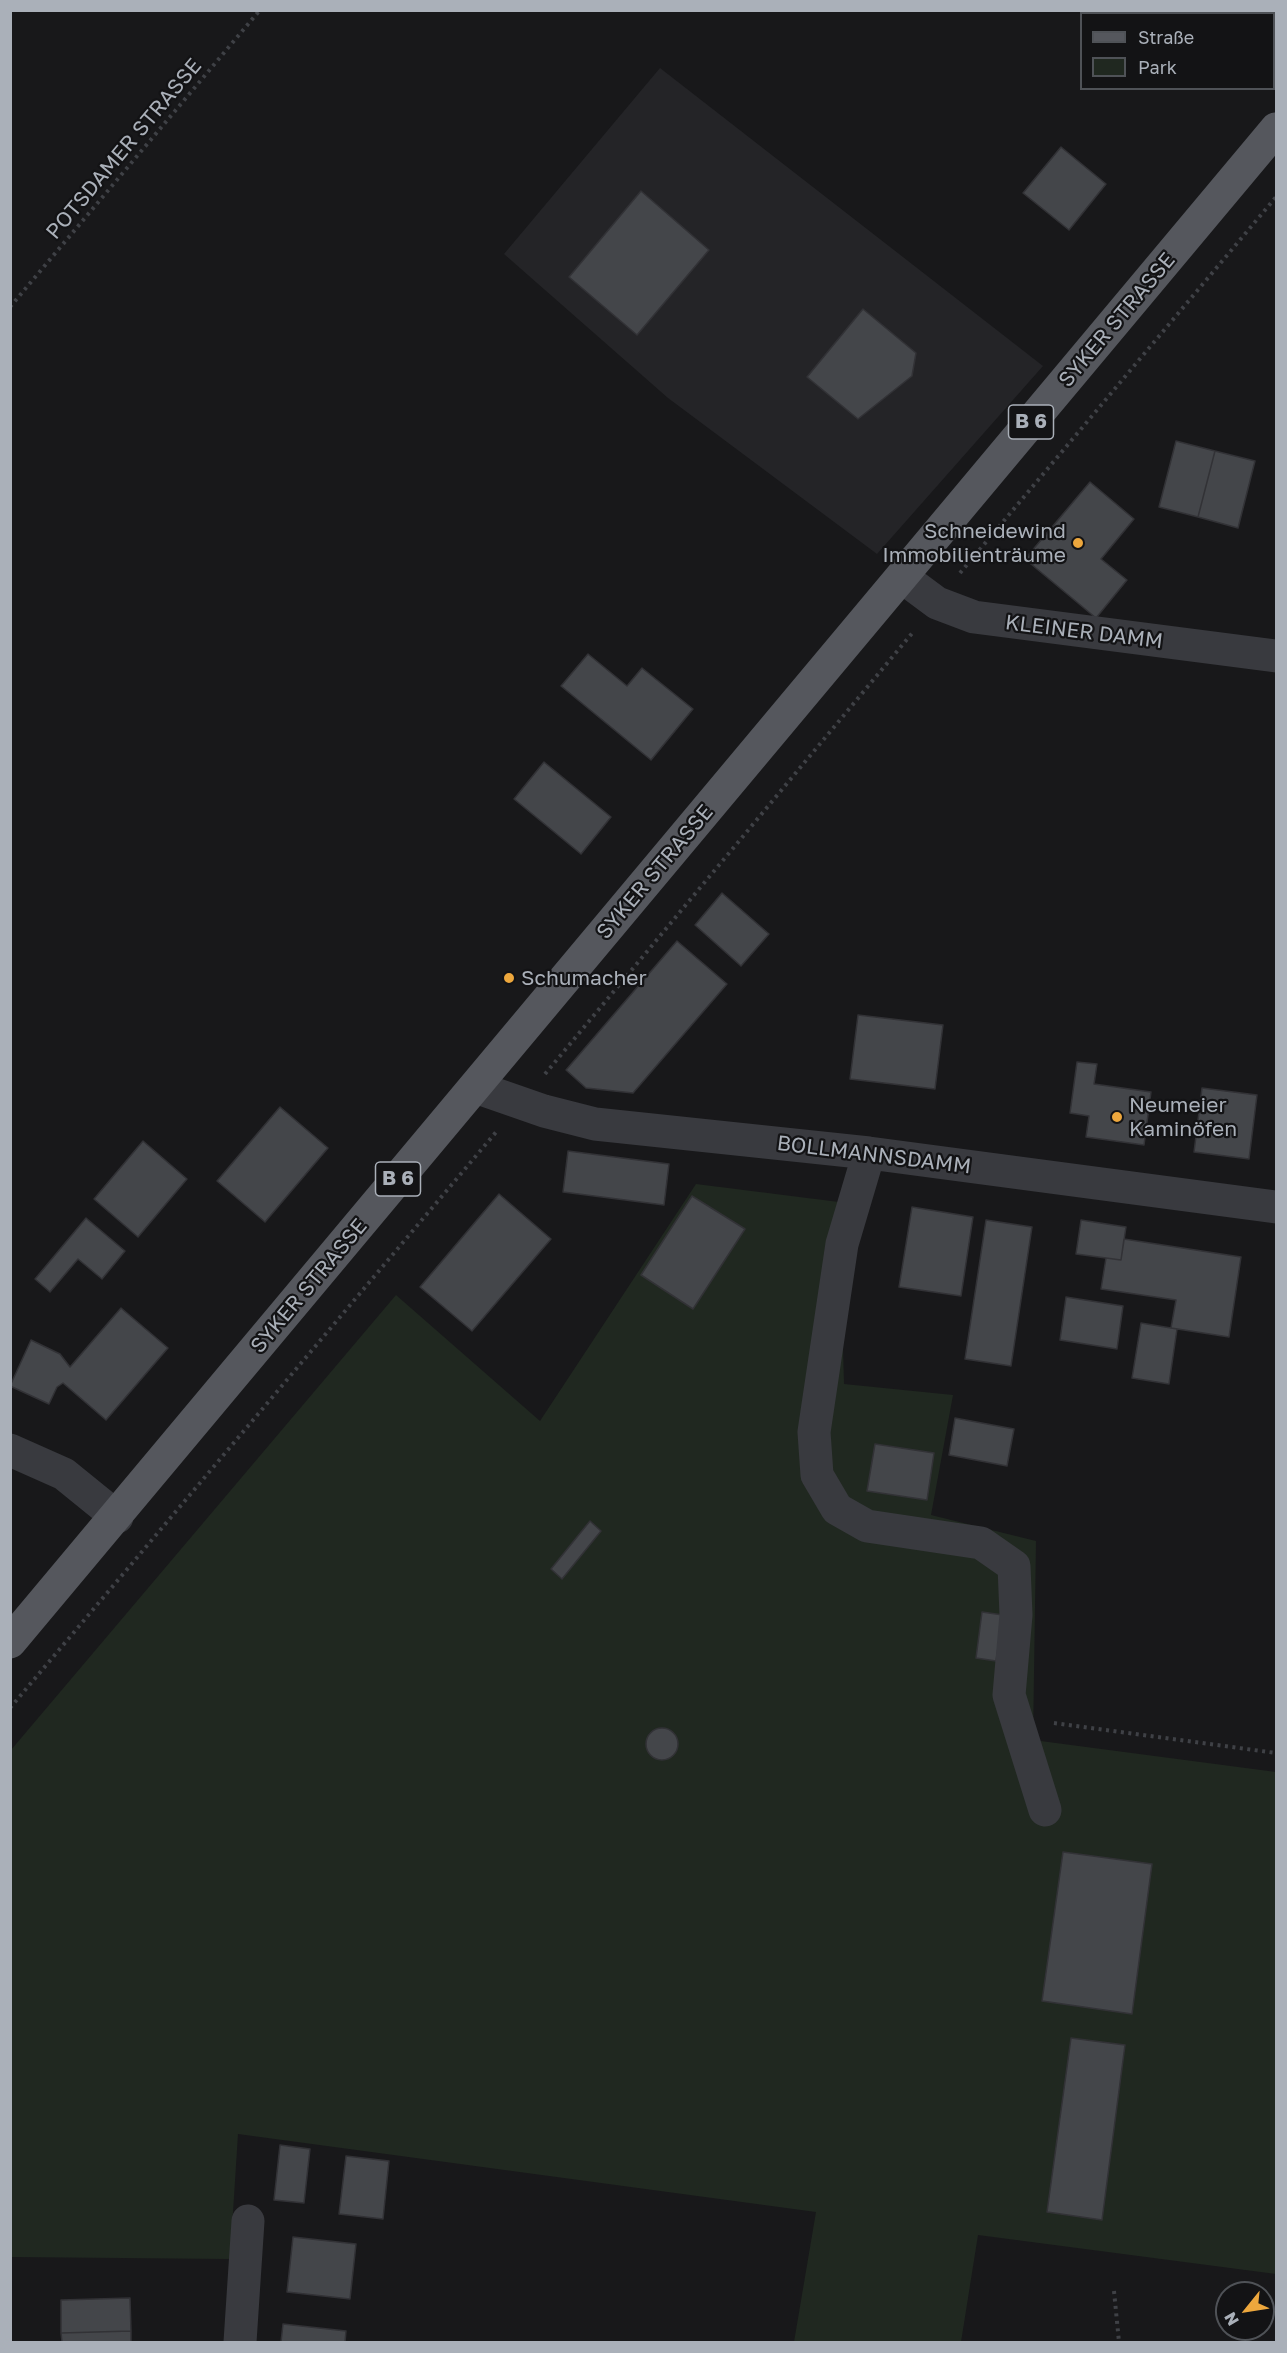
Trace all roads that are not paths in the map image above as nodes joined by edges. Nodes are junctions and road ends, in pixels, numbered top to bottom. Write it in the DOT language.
graph roads {
  1 [pos="1276,129"];
  2 [pos="902,577"];
  3 [pos="1276,656"];
  4 [pos="475,1087"];
  5 [pos="869,1153"];
  6 [pos="1276,1207"];
  7 [pos="10,1450"];
  8 [pos="117,1517"];
  9 [pos="10,1642"];
  10 [pos="1045,1810"];
  11 [pos="248,2221"];
  12 [pos="240,2343"];
  1 -- 2 [label="main road, SYKER STRASSE / B 6"];
  2 -- 3 [label="street, KLEINER DAMM"];
  2 -- 4 [label="main road, SYKER STRASSE / B 6"];
  4 -- 5 [label="street, BOLLMANNSDAMM"];
  4 -- 8 [label="main road, SYKER STRASSE / B 6"];
  5 -- 6 [label="street, BOLLMANNSDAMM"];
  5 -- 10 [label="street"];
  7 -- 8 [label="street"];
  8 -- 9 [label="main road, SYKER STRASSE / B 6"];
  11 -- 12 [label="street"];
}
